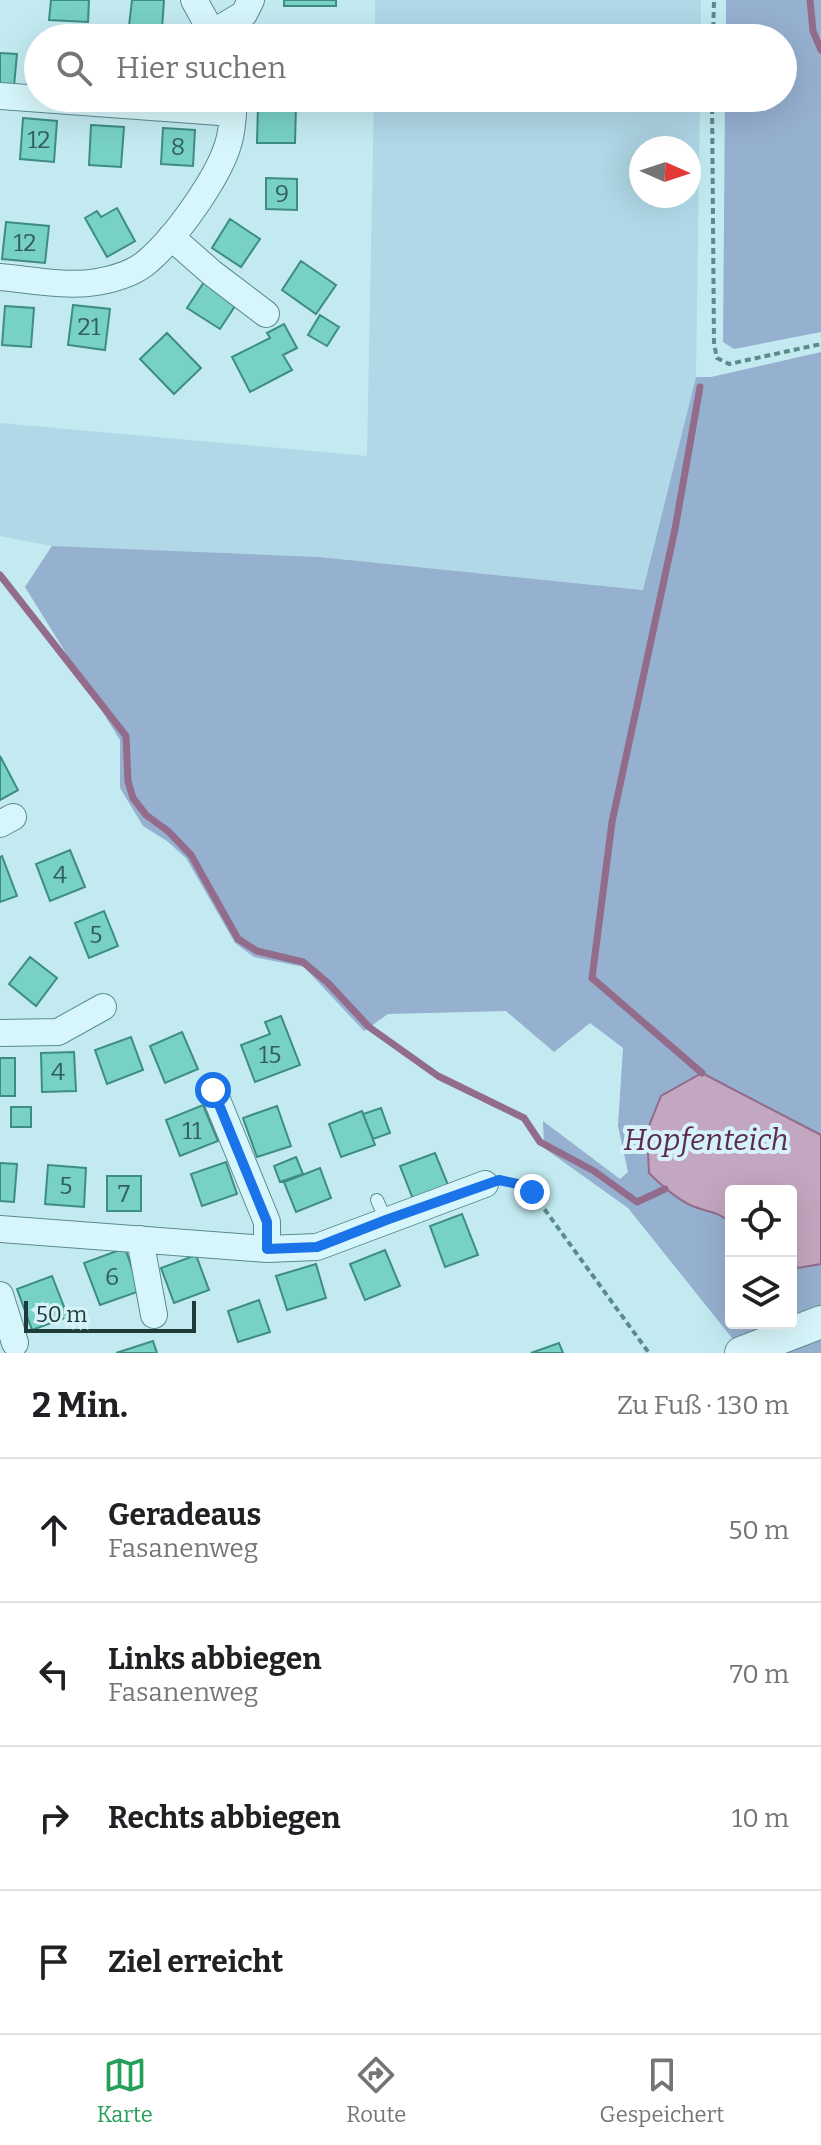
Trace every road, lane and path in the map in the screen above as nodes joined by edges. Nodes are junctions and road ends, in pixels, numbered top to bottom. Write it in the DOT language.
graph roads {
  1 [pos="194,0"];
  2 [pos="251,0"];
  3 [pos="714,0"];
  4 [pos="208,24"];
  5 [pos="230,24"];
  6 [pos="713,24"];
  7 [pos="0,96"];
  8 [pos="24,97"];
  9 [pos="232,112"];
  10 [pos="712,112"];
  11 [pos="171,237"];
  12 [pos="0,277"];
  13 [pos="266,314"];
  14 [pos="821,344"];
  15 [pos="103,1007"];
  16 [pos="0,1033"];
  17 [pos="213,1090"];
  18 [pos="485,1184"];
  19 [pos="0,1229"];
  20 [pos="140,1239"];
  21 [pos="267,1249"];
  22 [pos="0,1295"];
  23 [pos="154,1315"];
  24 [pos="821,1322"];
  25 [pos="15,1343"];
  26 [pos="649,1353"];
  27 [pos="741,1353"];
  1 -- 4 [label="street"];
  2 -- 5 [label="street"];
  3 -- 6 [label="path"];
  7 -- 8 [label="street"];
  9 -- 11 [label="street"];
  10 -- 14 [label="path"];
  11 -- 12 [label="street"];
  11 -- 13 [label="street"];
  15 -- 16 [label="street"];
  17 -- 21 [label="street"];
  18 -- 21 [label="street"];
  18 -- 26 [label="path"];
  19 -- 20 [label="street"];
  20 -- 21 [label="street"];
  20 -- 23 [label="street"];
  22 -- 25 [label="street"];
  24 -- 27 [label="street"];
}
